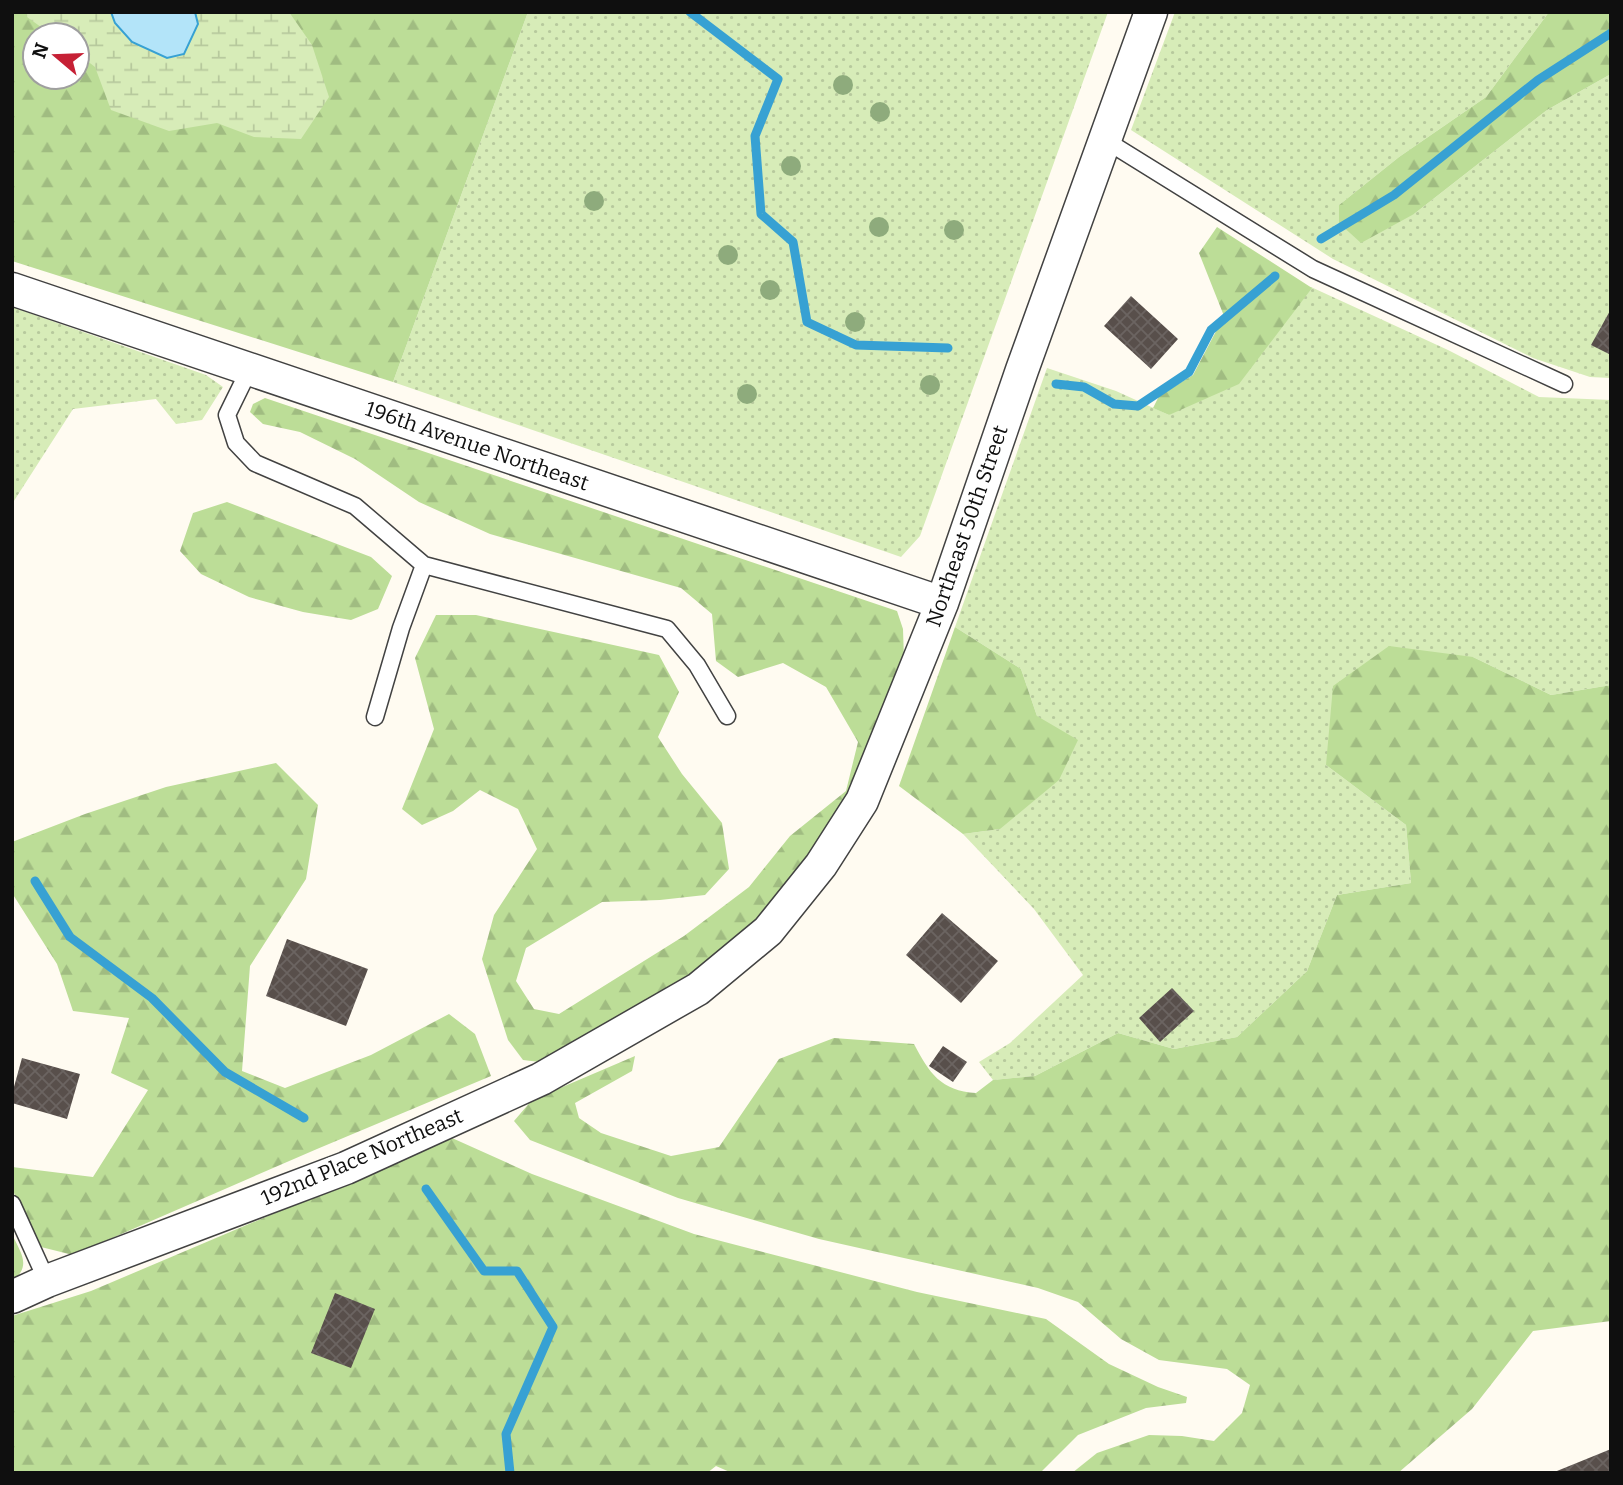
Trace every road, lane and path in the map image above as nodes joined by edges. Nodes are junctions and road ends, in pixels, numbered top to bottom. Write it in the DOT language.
graph roads {
  1 [pos="1151,12"];
  2 [pos="1105,140"];
  3 [pos="12,289"];
  4 [pos="249,370"];
  5 [pos="1564,384"];
  6 [pos="424,565"];
  7 [pos="942,603"];
  8 [pos="727,716"];
  9 [pos="375,717"];
  10 [pos="698,989"];
  11 [pos="12,1204"];
  12 [pos="47,1281"];
  13 [pos="12,1297"];
  1 -- 2 [label="street, Northeast 50th Street"];
  2 -- 5 [label="lane"];
  2 -- 7 [label="street, Northeast 50th Street"];
  3 -- 4 [label="street, 196th Avenue Northeast"];
  4 -- 6 [label="lane"];
  4 -- 7 [label="street, 196th Avenue Northeast"];
  6 -- 8 [label="lane"];
  6 -- 9 [label="lane"];
  7 -- 10 [label="street, Northeast 50th Street"];
  10 -- 12 [label="street, 192nd Place Northeast"];
  11 -- 12 [label="lane"];
  12 -- 13 [label="street, 192nd Place Northeast"];
}
